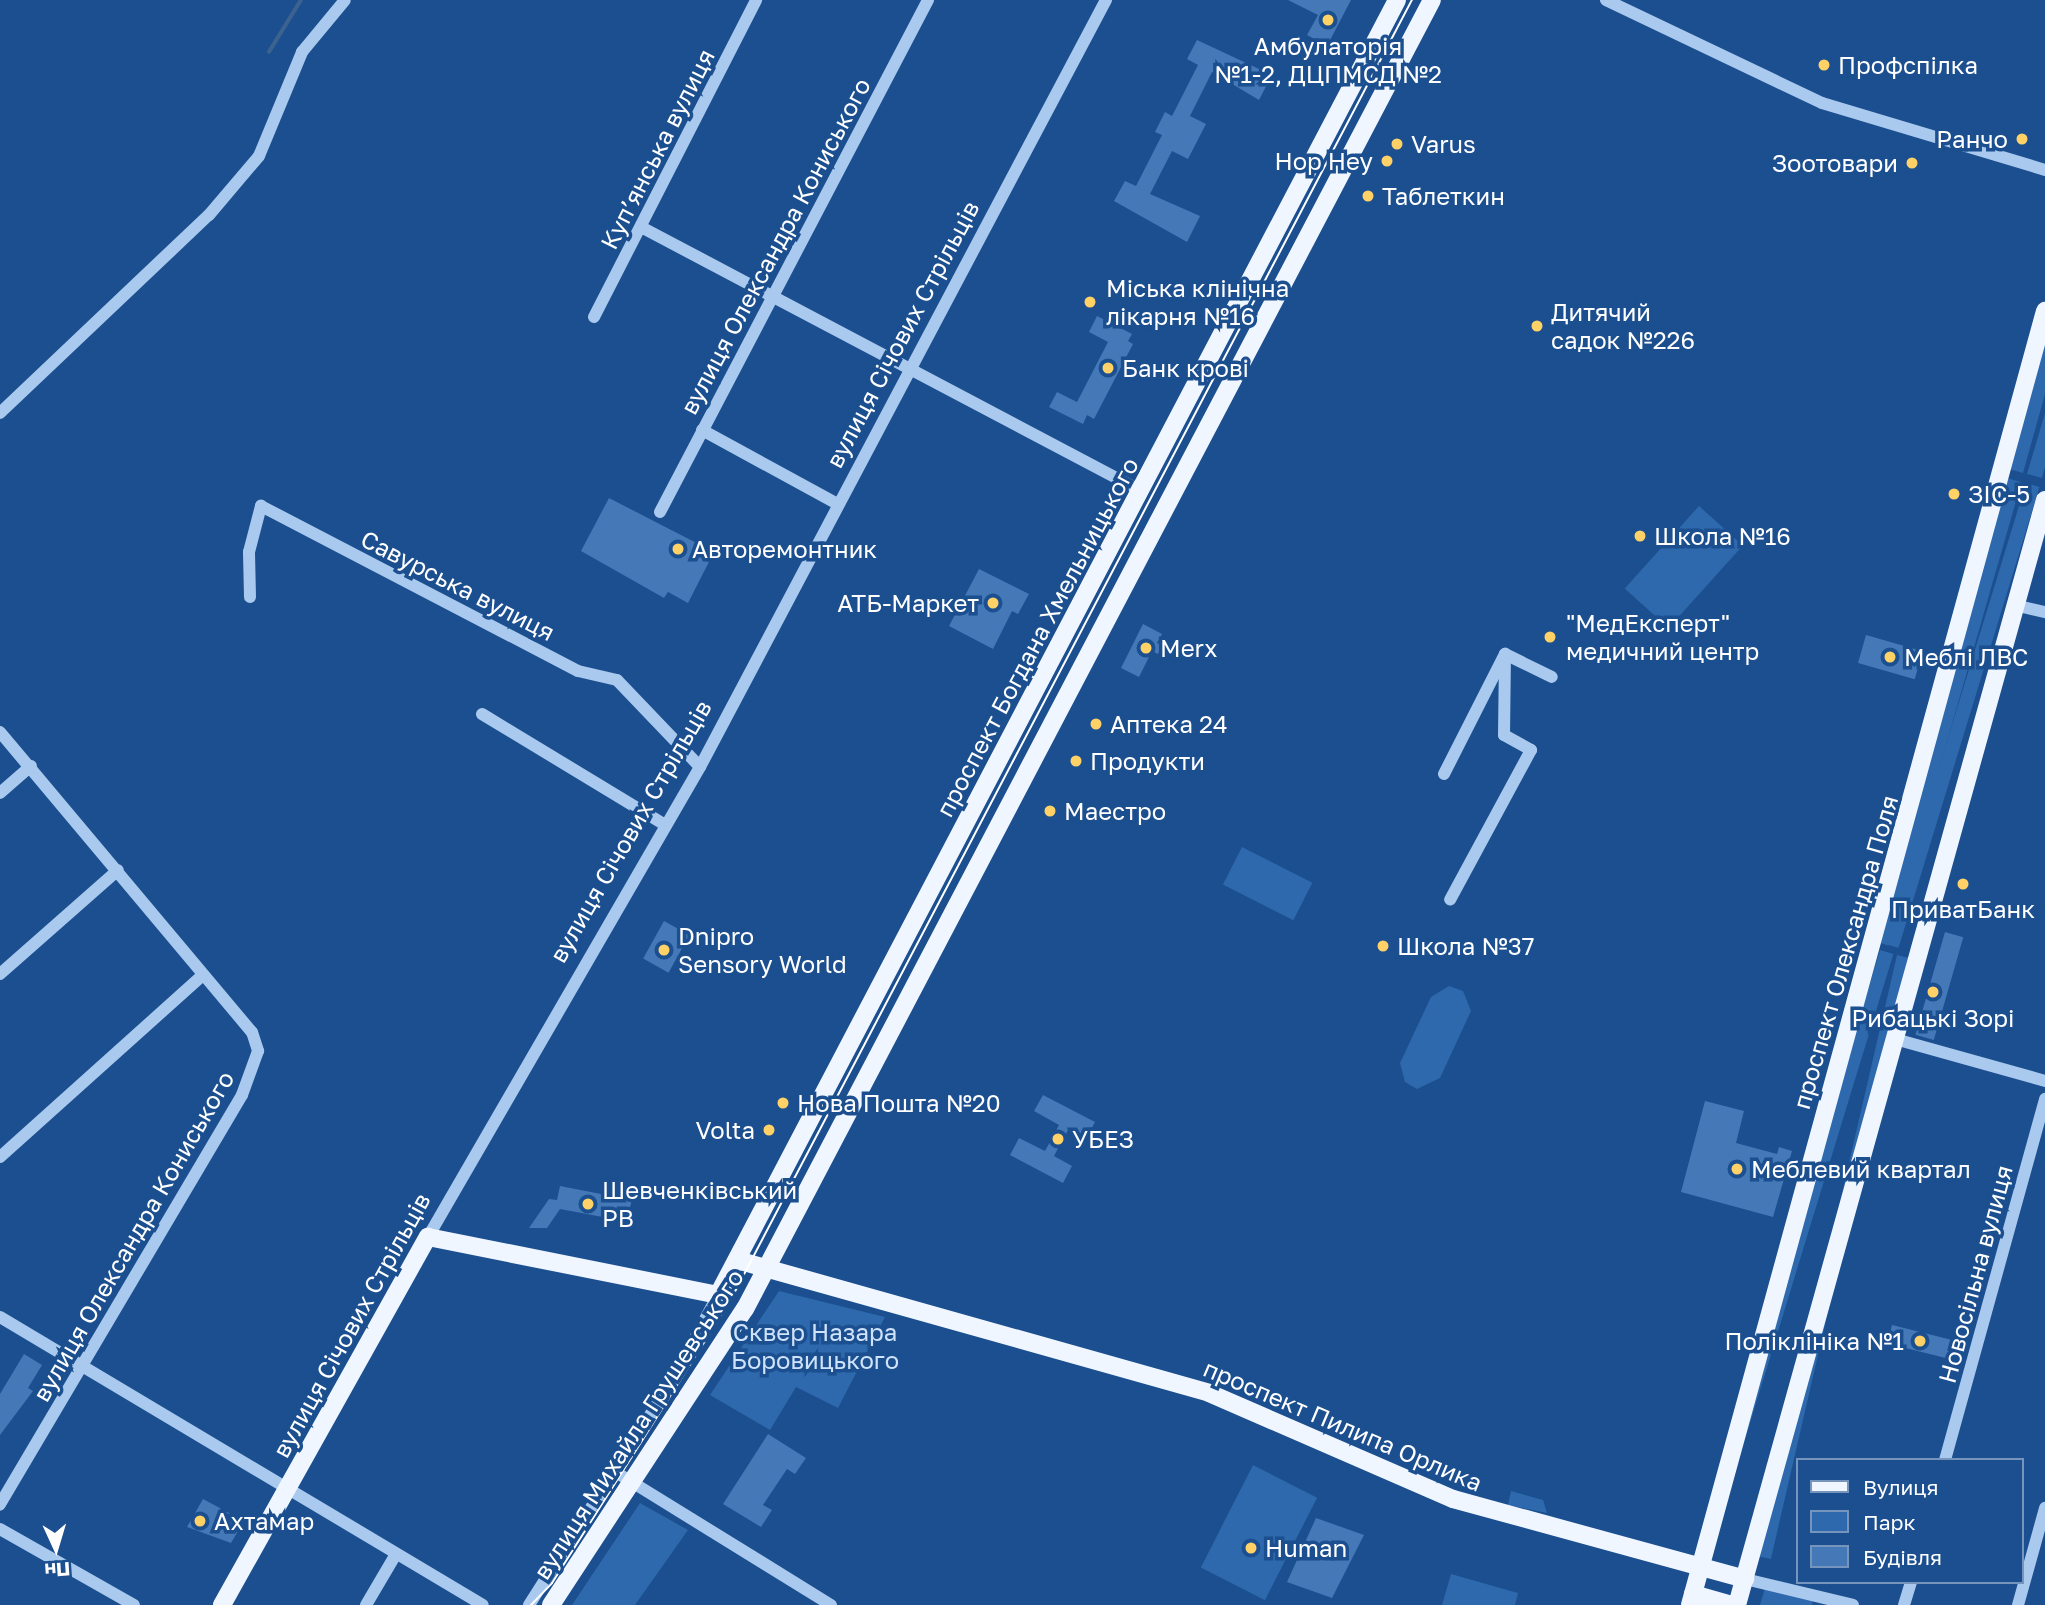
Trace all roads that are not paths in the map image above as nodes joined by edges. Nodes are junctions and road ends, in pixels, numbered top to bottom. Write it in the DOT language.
graph roads {
  1 [pos="345,0"];
  2 [pos="757,0"];
  3 [pos="928,0"];
  4 [pos="1106,0"];
  5 [pos="1397,0"];
  6 [pos="1432,0"];
  7 [pos="1606,0"];
  8 [pos="2045,170"];
  9 [pos="641,227"];
  10 [pos="772,297"];
  11 [pos="2045,311"];
  12 [pos="594,317"];
  13 [pos="911,374"];
  14 [pos="0,413"];
  15 [pos="702,430"];
  16 [pos="1140,491"];
  17 [pos="2045,500"];
  18 [pos="838,504"];
  19 [pos="1167,504"];
  20 [pos="660,512"];
  21 [pos="250,597"];
  22 [pos="2014,605"];
  23 [pos="2045,612"];
  24 [pos="1505,654"];
  25 [pos="1552,677"];
  26 [pos="482,713"];
  27 [pos="0,732"];
  28 [pos="31,766"];
  29 [pos="700,767"];
  30 [pos="1444,774"];
  31 [pos="0,793"];
  32 [pos="968,820"];
  33 [pos="665,825"];
  34 [pos="995,834"];
  35 [pos="118,870"];
  36 [pos="1450,900"];
  37 [pos="0,974"];
  38 [pos="202,976"];
  39 [pos="1895,1039"];
  40 [pos="2045,1081"];
  41 [pos="2045,1099"];
  42 [pos="0,1157"];
  43 [pos="428,1237"];
  44 [pos="737,1260"];
  45 [pos="766,1269"];
  46 [pos="718,1295"];
  47 [pos="0,1317"];
  48 [pos="82,1366"];
  49 [pos="1946,1458"];
  50 [pos="614,1471"];
  51 [pos="632,1483"];
  52 [pos="288,1488"];
  53 [pos="0,1505"];
  54 [pos="2045,1508"];
  55 [pos="0,1529"];
  56 [pos="396,1554"];
  57 [pos="1700,1567"];
  58 [pos="1745,1579"];
  59 [pos="2024,1583"];
  60 [pos="1910,1584"];
  61 [pos="2024,1584"];
  62 [pos="1691,1599"];
  63 [pos="134,1605"];
  64 [pos="222,1605"];
  65 [pos="366,1605"];
  66 [pos="484,1605"];
  67 [pos="529,1605"];
  68 [pos="551,1605"];
  69 [pos="831,1605"];
  70 [pos="1735,1605"];
  71 [pos="1853,1605"];
  72 [pos="1904,1605"];
  73 [pos="2018,1605"];
  1 -- 14 [label="street"];
  2 -- 9 [label="street, Купʼянська вулиця"];
  3 -- 10 [label="street, вулиця Олександра Кониського"];
  4 -- 13 [label="street, вулиця Січових Стрільців"];
  5 -- 16 [label="main road, проспект Богдана Хмельницького"];
  6 -- 19 [label="main road"];
  7 -- 8 [label="street"];
  9 -- 10 [label="street"];
  9 -- 12 [label="street, Купʼянська вулиця"];
  10 -- 13 [label="street"];
  10 -- 15 [label="street, вулиця Олександра Кониського"];
  11 -- 57 [label="main road, проспект Олександра Поля"];
  13 -- 16 [label="street"];
  13 -- 18 [label="street, вулиця Січових Стрільців"];
  15 -- 18 [label="street"];
  15 -- 20 [label="street, вулиця Олександра Кониського"];
  16 -- 19 [label="main road"];
  16 -- 32 [label="main road, проспект Богдана Хмельницького"];
  17 -- 22 [label="main road"];
  18 -- 29 [label="street, вулиця Січових Стрільців"];
  19 -- 34 [label="main road"];
  21 -- 29 [label="street, Савурська вулиця"];
  22 -- 23 [label="street"];
  22 -- 39 [label="main road"];
  24 -- 25 [label="street"];
  24 -- 30 [label="street"];
  24 -- 36 [label="street"];
  26 -- 33 [label="street"];
  27 -- 28 [label="street, вулиця Олександра Кониського"];
  28 -- 31 [label="street"];
  28 -- 35 [label="street, вулиця Олександра Кониського"];
  29 -- 33 [label="street, вулиця Січових Стрільців"];
  32 -- 34 [label="main road"];
  32 -- 44 [label="main road, проспект Богдана Хмельницького"];
  33 -- 43 [label="street, вулиця Січових Стрільців"];
  34 -- 45 [label="main road"];
  35 -- 37 [label="street"];
  35 -- 38 [label="street, вулиця Олександра Кониського"];
  38 -- 42 [label="street"];
  38 -- 48 [label="street, вулиця Олександра Кониського"];
  39 -- 40 [label="street"];
  39 -- 58 [label="main road"];
  41 -- 49 [label="street, Новосільна вулиця"];
  43 -- 46 [label="main road"];
  43 -- 52 [label="main road, вулиця Січових Стрільців"];
  44 -- 45 [label="main road, проспект Пилипа Орлика"];
  44 -- 46 [label="main road, проспект Богдана Хмельницького"];
  45 -- 51 [label="main road, вулиця Михайла Грушевського"];
  45 -- 57 [label="main road, проспект Пилипа Орлика"];
  46 -- 50 [label="street, вулиця Михайла Грушевського"];
  47 -- 48 [label="street"];
  48 -- 52 [label="street"];
  48 -- 53 [label="street, вулиця Олександра Кониського"];
  50 -- 51 [label="street"];
  50 -- 67 [label="street, вулиця Михайла Грушевського"];
  51 -- 68 [label="main road, вулиця Михайла Грушевського"];
  51 -- 69 [label="street"];
  52 -- 56 [label="street"];
  52 -- 64 [label="main road, вулиця Січових Стрільців"];
  54 -- 59 [label="street"];
  55 -- 63 [label="street"];
  56 -- 65 [label="street"];
  56 -- 66 [label="street"];
  57 -- 58 [label="main road, проспект Пилипа Орлика"];
  57 -- 62 [label="main road, проспект Олександра Поля"];
  58 -- 70 [label="main road"];
  58 -- 71 [label="street"];
  60 -- 72 [label="street"];
  61 -- 73 [label="street"];
  62 -- 70 [label="main road"];
}
